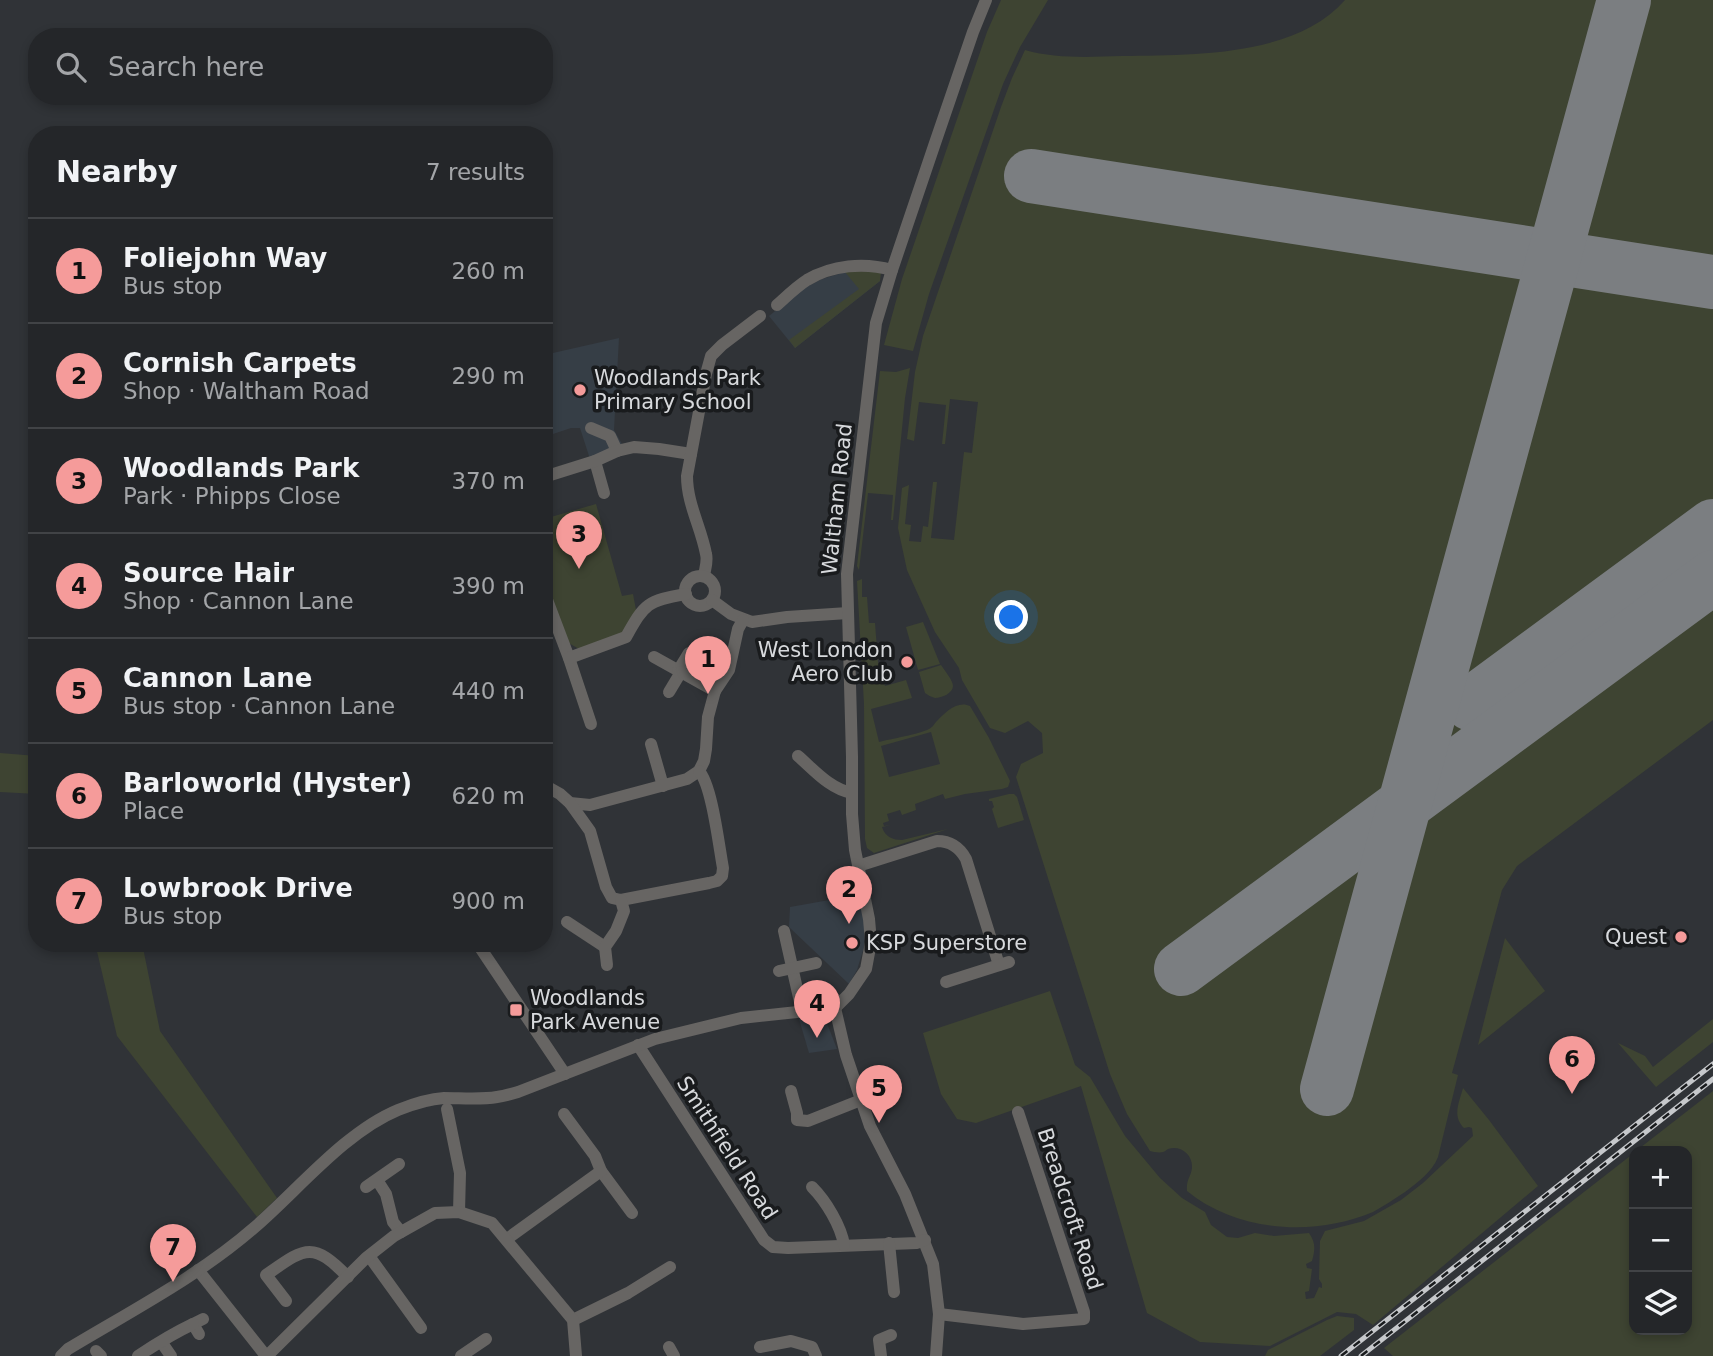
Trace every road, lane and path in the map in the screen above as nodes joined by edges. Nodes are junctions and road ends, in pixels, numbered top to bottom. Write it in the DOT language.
graph roads {
  1 [pos="986,0"];
  2 [pos="892,270"];
  3 [pos="777,305"];
  4 [pos="760,316"];
  5 [pos="591,428"];
  6 [pos="617,451"];
  7 [pos="691,454"];
  8 [pos="594,461"];
  9 [pos="553,474"];
  10 [pos="604,493"];
  11 [pos="704,576"];
  12 [pos="685,594"];
  13 [pos="712,600"];
  14 [pos="848,613"];
  15 [pos="553,617"];
  16 [pos="743,620"];
  17 [pos="689,653"];
  18 [pos="654,657"];
  19 [pos="569,658"];
  20 [pos="680,671"];
  21 [pos="715,691"];
  22 [pos="669,692"];
  23 [pos="584,718"];
  24 [pos="650,744"];
  25 [pos="798,756"];
  26 [pos="699,771"];
  27 [pos="663,786"];
  28 [pos="553,791"];
  29 [pos="852,793"];
  30 [pos="570,803"];
  31 [pos="590,805"];
  32 [pos="583,820"];
  33 [pos="858,866"];
  34 [pos="621,900"];
  35 [pos="567,922"];
  36 [pos="784,931"];
  37 [pos="605,947"];
  38 [pos="483,952"];
  39 [pos="816,963"];
  40 [pos="607,965"];
  41 [pos="793,968"];
  42 [pos="779,971"];
  43 [pos="946,982"];
  44 [pos="835,1008"];
  45 [pos="802,1011"];
  46 [pos="638,1045"];
  47 [pos="565,1074"];
  48 [pos="791,1091"];
  49 [pos="861,1100"];
  50 [pos="447,1109"];
  51 [pos="1018,1112"];
  52 [pos="564,1114"];
  53 [pos="399,1164"];
  54 [pos="601,1171"];
  55 [pos="813,1187"];
  56 [pos="459,1212"];
  57 [pos="632,1213"];
  58 [pos="401,1232"];
  59 [pos="507,1239"];
  60 [pos="925,1240"];
  61 [pos="889,1243"];
  62 [pos="844,1245"];
  63 [pos="369,1256"];
  64 [pos="670,1267"];
  65 [pos="198,1270"];
  66 [pos="348,1276"];
  67 [pos="894,1292"];
  68 [pos="286,1301"];
  69 [pos="939,1314"];
  70 [pos="573,1320"];
  71 [pos="198,1326"];
  72 [pos="421,1328"];
  73 [pos="891,1335"];
  74 [pos="486,1339"];
  75 [pos="162,1343"];
  76 [pos="760,1347"];
  77 [pos="61,1356"];
  78 [pos="138,1356"];
  79 [pos="171,1356"];
  80 [pos="266,1356"];
  81 [pos="461,1356"];
  82 [pos="576,1356"];
  83 [pos="816,1356"];
  84 [pos="881,1356"];
  85 [pos="936,1356"];
  1 -- 2 [label="street, Waltham Road"];
  2 -- 3 [label="street"];
  2 -- 14 [label="street, Waltham Road"];
  4 -- 7 [label="street"];
  5 -- 6 [label="street"];
  6 -- 7 [label="street"];
  6 -- 8 [label="street"];
  7 -- 11 [label="street"];
  8 -- 9 [label="street"];
  8 -- 10 [label="street"];
  11 -- 12 [label="street"];
  11 -- 13 [label="street"];
  12 -- 13 [label="street"];
  12 -- 19 [label="street"];
  13 -- 16 [label="street"];
  14 -- 16 [label="street"];
  14 -- 29 [label="street, Waltham Road"];
  15 -- 19 [label="street"];
  16 -- 21 [label="street"];
  17 -- 20 [label="street"];
  18 -- 20 [label="street"];
  19 -- 23 [label="street"];
  20 -- 21 [label="street"];
  20 -- 22 [label="street"];
  21 -- 26 [label="street"];
  24 -- 27 [label="street"];
  25 -- 29 [label="street"];
  26 -- 27 [label="street"];
  26 -- 34 [label="street"];
  27 -- 31 [label="street"];
  28 -- 30 [label="street"];
  29 -- 33 [label="street, Waltham Road"];
  30 -- 31 [label="street"];
  30 -- 32 [label="street"];
  31 -- 32 [label="street"];
  32 -- 34 [label="street"];
  33 -- 43 [label="street"];
  33 -- 44 [label="street, Waltham Road"];
  34 -- 37 [label="street"];
  35 -- 37 [label="street"];
  36 -- 41 [label="street"];
  37 -- 40 [label="street"];
  38 -- 47 [label="street"];
  39 -- 41 [label="street"];
  41 -- 42 [label="street"];
  41 -- 45 [label="street"];
  44 -- 45 [label="street"];
  44 -- 49 [label="street"];
  45 -- 46 [label="street"];
  46 -- 47 [label="street"];
  46 -- 62 [label="street, Smithfield Road"];
  47 -- 65 [label="street"];
  48 -- 49 [label="street"];
  49 -- 60 [label="street"];
  50 -- 56 [label="street"];
  51 -- 69 [label="street, Breadcroft Road"];
  52 -- 54 [label="street"];
  53 -- 58 [label="street"];
  54 -- 57 [label="street"];
  54 -- 59 [label="street"];
  55 -- 62 [label="street"];
  56 -- 58 [label="street"];
  56 -- 59 [label="street"];
  58 -- 63 [label="street"];
  59 -- 70 [label="street"];
  60 -- 61 [label="street, Smithfield Road"];
  60 -- 69 [label="street"];
  61 -- 62 [label="street, Smithfield Road"];
  61 -- 67 [label="street"];
  63 -- 66 [label="street"];
  63 -- 72 [label="street"];
  64 -- 70 [label="street"];
  65 -- 77 [label="street"];
  65 -- 80 [label="street"];
  66 -- 68 [label="street"];
  66 -- 80 [label="street"];
  69 -- 85 [label="street"];
  70 -- 82 [label="street"];
  71 -- 75 [label="street"];
  73 -- 84 [label="street"];
  74 -- 81 [label="street"];
  75 -- 78 [label="street"];
  75 -- 79 [label="street"];
  76 -- 83 [label="street"];
}
